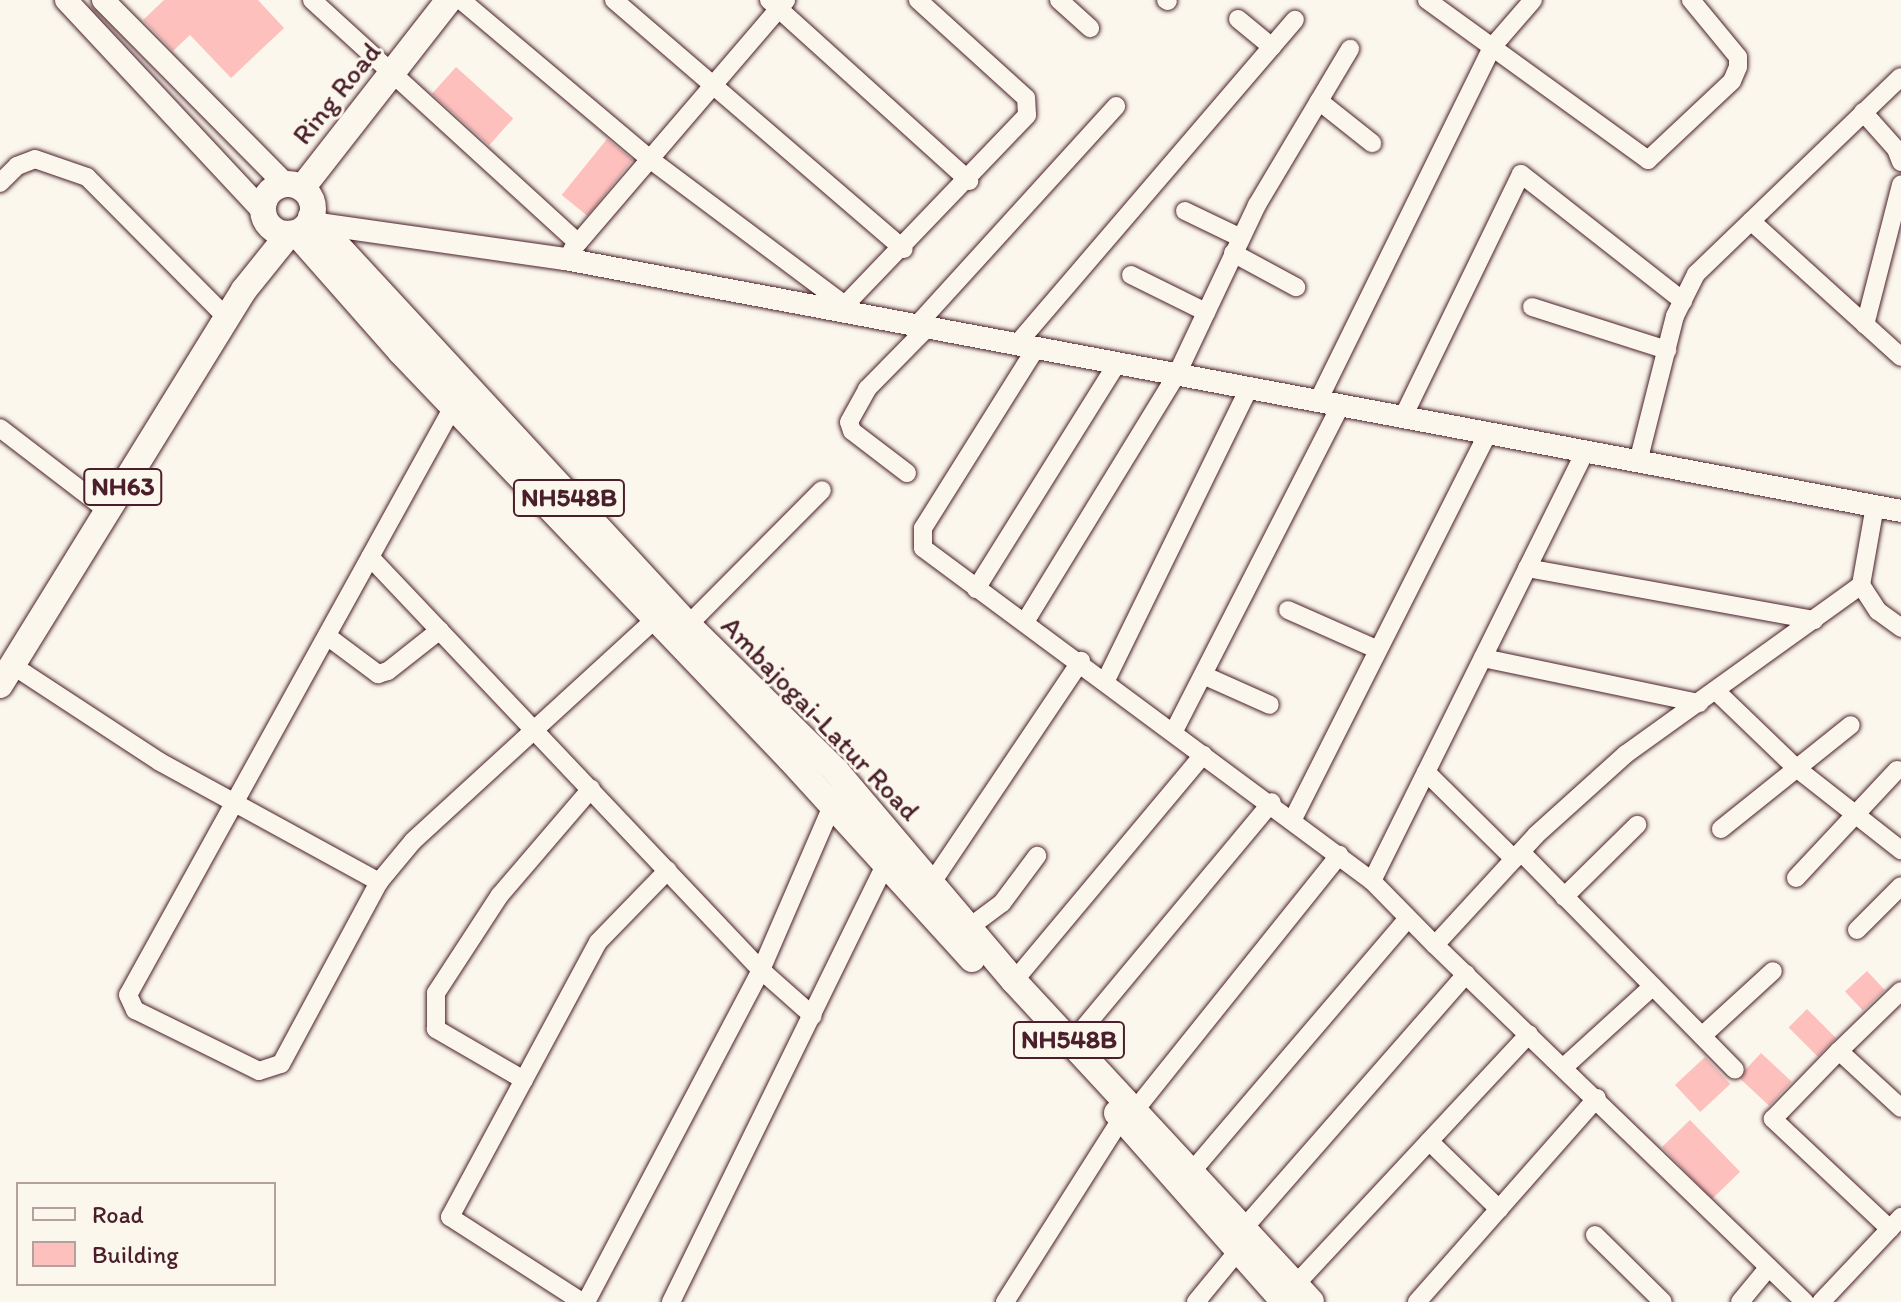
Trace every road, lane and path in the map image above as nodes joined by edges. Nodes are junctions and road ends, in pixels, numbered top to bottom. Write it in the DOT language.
graph roads {
  1 [pos="66,0"];
  2 [pos="103,0"];
  3 [pos="312,0"];
  4 [pos="449,0"];
  5 [pos="461,0"];
  6 [pos="614,0"];
  7 [pos="918,0"];
  8 [pos="1059,0"];
  9 [pos="1427,0"];
  10 [pos="1533,0"];
  11 [pos="1691,0"];
  12 [pos="779,3"];
  13 [pos="1238,19"];
  14 [pos="1295,20"];
  15 [pos="1090,28"];
  16 [pos="1493,46"];
  17 [pos="1272,47"];
  18 [pos="1350,49"];
  19 [pos="393,74"];
  20 [pos="1901,77"];
  21 [pos="714,87"];
  22 [pos="1319,101"];
  23 [pos="1116,106"];
  24 [pos="1863,112"];
  25 [pos="1372,143"];
  26 [pos="651,160"];
  27 [pos="1901,162"];
  28 [pos="969,181"];
  29 [pos="0,183"];
  30 [pos="1901,185"];
  31 [pos="293,186"];
  32 [pos="1185,211"];
  33 [pos="1751,221"];
  34 [pos="291,224"];
  35 [pos="1896,230"];
  36 [pos="1237,246"];
  37 [pos="904,249"];
  38 [pos="571,251"];
  39 [pos="1131,275"];
  40 [pos="1296,287"];
  41 [pos="1683,301"];
  42 [pos="1532,307"];
  43 [pos="850,309"];
  44 [pos="1206,312"];
  45 [pos="228,319"];
  46 [pos="1865,325"];
  47 [pos="923,326"];
  48 [pos="1026,346"];
  49 [pos="1667,350"];
  50 [pos="1901,357"];
  51 [pos="1117,363"];
  52 [pos="1177,374"];
  53 [pos="1249,388"];
  54 [pos="458,397"];
  55 [pos="1318,401"];
  56 [pos="1341,405"];
  57 [pos="1403,417"];
  58 [pos="0,428"];
  59 [pos="1488,433"];
  60 [pos="1585,451"];
  61 [pos="1638,462"];
  62 [pos="907,473"];
  63 [pos="822,490"];
  64 [pos="1875,506"];
  65 [pos="108,511"];
  66 [pos="1901,511"];
  67 [pos="370,557"];
  68 [pos="1527,568"];
  69 [pos="1861,585"];
  70 [pos="976,589"];
  71 [pos="1288,610"];
  72 [pos="654,620"];
  73 [pos="1814,620"];
  74 [pos="1025,622"];
  75 [pos="688,625"];
  76 [pos="1901,628"];
  77 [pos="440,630"];
  78 [pos="327,636"];
  79 [pos="1376,649"];
  80 [pos="1483,658"];
  81 [pos="1081,661"];
  82 [pos="1203,675"];
  83 [pos="4,676"];
  84 [pos="1106,680"];
  85 [pos="1716,691"];
  86 [pos="1699,703"];
  87 [pos="1270,705"];
  88 [pos="1851,725"];
  89 [pos="536,730"];
  90 [pos="1174,731"];
  91 [pos="1203,755"];
  92 [pos="1795,767"];
  93 [pos="1897,770"];
  94 [pos="1426,772"];
  95 [pos="591,789"];
  96 [pos="842,798"];
  97 [pos="1272,802"];
  98 [pos="235,804"];
  99 [pos="1856,814"];
  100 [pos="1293,819"];
  101 [pos="1637,825"];
  102 [pos="1721,829"];
  103 [pos="1901,850"];
  104 [pos="1339,855"];
  105 [pos="1037,856"];
  106 [pos="1517,856"];
  107 [pos="885,866"];
  108 [pos="668,870"];
  109 [pos="1796,878"];
  110 [pos="1372,881"];
  111 [pos="379,882"];
  112 [pos="931,884"];
  113 [pos="1901,886"];
  114 [pos="1564,897"];
  115 [pos="1408,918"];
  116 [pos="967,929"];
  117 [pos="1857,930"];
  118 [pos="1435,945"];
  119 [pos="761,970"];
  120 [pos="1773,971"];
  121 [pos="1466,974"];
  122 [pos="1014,981"];
  123 [pos="1653,986"];
  124 [pos="1901,991"];
  125 [pos="813,1016"];
  126 [pos="1529,1034"];
  127 [pos="1702,1036"];
  128 [pos="1072,1042"];
  129 [pos="1839,1051"];
  130 [pos="1564,1067"];
  131 [pos="1735,1070"];
  132 [pos="524,1080"];
  133 [pos="1597,1098"];
  134 [pos="1901,1108"];
  135 [pos="1128,1114"];
  136 [pos="1429,1141"];
  137 [pos="1193,1170"];
  138 [pos="1499,1209"];
  139 [pos="1895,1223"];
  140 [pos="1595,1235"];
  141 [pos="1240,1240"];
  142 [pos="1769,1267"];
  143 [pos="1297,1296"];
  144 [pos="584,1302"];
  145 [pos="671,1302"];
  146 [pos="1005,1302"];
  147 [pos="1196,1302"];
  148 [pos="1417,1302"];
  149 [pos="1663,1302"];
  150 [pos="1740,1302"];
  151 [pos="1805,1302"];
  152 [pos="1821,1302"];
  1 -- 34 [label="main road, Ambajogai-Latur Road"];
  2 -- 31 [label="main road, Ambajogai-Latur Road"];
  3 -- 19 [label="street"];
  4 -- 19 [label="highway, Ring Road"];
  5 -- 26 [label="street"];
  6 -- 21 [label="street"];
  7 -- 28 [label="street"];
  8 -- 15 [label="street"];
  9 -- 16 [label="street"];
  10 -- 16 [label="street"];
  11 -- 16 [label="street"];
  12 -- 21 [label="street"];
  12 -- 28 [label="street"];
  13 -- 17 [label="street"];
  14 -- 17 [label="street"];
  16 -- 55 [label="street"];
  17 -- 48 [label="street"];
  18 -- 22 [label="street"];
  19 -- 31 [label="highway, Ring Road"];
  19 -- 38 [label="street"];
  20 -- 24 [label="street"];
  21 -- 26 [label="street"];
  21 -- 37 [label="street"];
  22 -- 25 [label="street"];
  22 -- 36 [label="street"];
  23 -- 47 [label="street"];
  24 -- 27 [label="street"];
  24 -- 33 [label="street"];
  26 -- 38 [label="street"];
  26 -- 43 [label="street"];
  28 -- 37 [label="street"];
  29 -- 45 [label="street"];
  30 -- 35 [label="street"];
  31 -- 34 [label="highway, Ambajogai-Latur Road / NH548B"];
  31 -- 34 [label="highway"];
  32 -- 36 [label="street"];
  33 -- 41 [label="street"];
  33 -- 46 [label="street"];
  34 -- 38 [label="main road"];
  34 -- 45 [label="highway, NH63"];
  34 -- 54 [label="highway, Ambajogai-Latur Road / NH548B"];
  35 -- 46 [label="street"];
  36 -- 40 [label="street"];
  36 -- 44 [label="street"];
  37 -- 43 [label="street"];
  38 -- 43 [label="main road"];
  39 -- 44 [label="street"];
  41 -- 49 [label="street"];
  41 -- 57 [label="street"];
  42 -- 49 [label="street"];
  43 -- 47 [label="main road"];
  44 -- 52 [label="street"];
  45 -- 65 [label="highway, NH63"];
  46 -- 50 [label="street"];
  47 -- 48 [label="main road"];
  47 -- 62 [label="street"];
  48 -- 51 [label="main road"];
  48 -- 70 [label="street"];
  49 -- 61 [label="street"];
  51 -- 52 [label="main road"];
  51 -- 70 [label="street"];
  52 -- 53 [label="main road"];
  52 -- 74 [label="street"];
  53 -- 55 [label="main road"];
  53 -- 84 [label="street"];
  54 -- 67 [label="street"];
  54 -- 72 [label="highway, NH548B"];
  54 -- 75 [label="highway, Ambajogai-Latur Road / NH548B"];
  55 -- 56 [label="main road"];
  56 -- 57 [label="main road"];
  56 -- 82 [label="street"];
  57 -- 59 [label="main road"];
  58 -- 65 [label="street"];
  59 -- 60 [label="main road"];
  59 -- 79 [label="street"];
  60 -- 61 [label="main road"];
  60 -- 68 [label="street"];
  61 -- 64 [label="main road"];
  63 -- 75 [label="street"];
  64 -- 66 [label="main road"];
  64 -- 69 [label="street"];
  65 -- 83 [label="highway, NH63"];
  67 -- 77 [label="street"];
  67 -- 78 [label="street"];
  68 -- 73 [label="street"];
  68 -- 80 [label="street"];
  69 -- 73 [label="street"];
  69 -- 76 [label="street"];
  70 -- 74 [label="street"];
  71 -- 79 [label="street"];
  72 -- 89 [label="street"];
  72 -- 96 [label="highway, NH548B"];
  73 -- 85 [label="street"];
  74 -- 81 [label="street"];
  75 -- 96 [label="highway, Ambajogai-Latur Road / NH548B"];
  77 -- 78 [label="street"];
  77 -- 89 [label="street"];
  78 -- 98 [label="street"];
  79 -- 100 [label="street"];
  80 -- 86 [label="street"];
  80 -- 94 [label="street"];
  81 -- 84 [label="street"];
  81 -- 112 [label="street"];
  82 -- 87 [label="street"];
  82 -- 90 [label="street"];
  83 -- 98 [label="street"];
  84 -- 90 [label="street"];
  85 -- 86 [label="street"];
  85 -- 92 [label="street"];
  86 -- 106 [label="street"];
  88 -- 92 [label="street"];
  89 -- 95 [label="street"];
  89 -- 111 [label="street"];
  90 -- 91 [label="street"];
  91 -- 97 [label="street"];
  91 -- 122 [label="street"];
  92 -- 99 [label="street"];
  92 -- 102 [label="street"];
  93 -- 99 [label="street"];
  94 -- 106 [label="street"];
  94 -- 110 [label="street"];
  95 -- 108 [label="street"];
  95 -- 132 [label="street"];
  96 -- 107 [label="highway, NH548B"];
  96 -- 112 [label="highway, Ambajogai-Latur Road / NH548B"];
  96 -- 119 [label="street"];
  97 -- 100 [label="street"];
  97 -- 128 [label="street"];
  98 -- 111 [label="street"];
  98 -- 111 [label="street"];
  99 -- 103 [label="street"];
  99 -- 109 [label="street"];
  100 -- 104 [label="street"];
  101 -- 114 [label="street"];
  104 -- 110 [label="street"];
  104 -- 135 [label="street"];
  105 -- 116 [label="street"];
  106 -- 114 [label="street"];
  106 -- 118 [label="street"];
  107 -- 125 [label="street"];
  107 -- 135 [label="highway, NH548B"];
  108 -- 119 [label="street"];
  108 -- 132 [label="street"];
  110 -- 115 [label="street"];
  112 -- 116 [label="highway, Ambajogai-Latur Road / NH548B"];
  113 -- 117 [label="street"];
  114 -- 123 [label="street"];
  115 -- 118 [label="street"];
  115 -- 137 [label="street"];
  116 -- 122 [label="highway, Ambajogai-Latur Road / NH548B"];
  118 -- 121 [label="street"];
  119 -- 125 [label="street"];
  119 -- 144 [label="street"];
  120 -- 127 [label="street"];
  121 -- 126 [label="street"];
  121 -- 141 [label="street"];
  122 -- 128 [label="highway, Ambajogai-Latur Road / NH548B"];
  123 -- 127 [label="street"];
  123 -- 130 [label="street"];
  124 -- 129 [label="street"];
  125 -- 145 [label="street"];
  126 -- 130 [label="street"];
  126 -- 136 [label="street"];
  127 -- 131 [label="street"];
  128 -- 135 [label="highway, Ambajogai-Latur Road / NH548B"];
  129 -- 134 [label="street"];
  129 -- 139 [label="street"];
  130 -- 133 [label="street"];
  132 -- 144 [label="street"];
  133 -- 138 [label="street"];
  133 -- 142 [label="street"];
  135 -- 137 [label="highway, Ambajogai-Latur Road / NH548B"];
  135 -- 141 [label="highway, NH548B"];
  135 -- 146 [label="street"];
  136 -- 138 [label="street"];
  136 -- 143 [label="street"];
  137 -- 141 [label="highway, Ambajogai-Latur Road / NH548B"];
  138 -- 148 [label="street"];
  139 -- 152 [label="street"];
  140 -- 149 [label="street"];
  141 -- 143 [label="highway, Ambajogai-Latur Road / NH548B"];
  141 -- 147 [label="street"];
  142 -- 150 [label="street"];
  142 -- 151 [label="street"];
}
